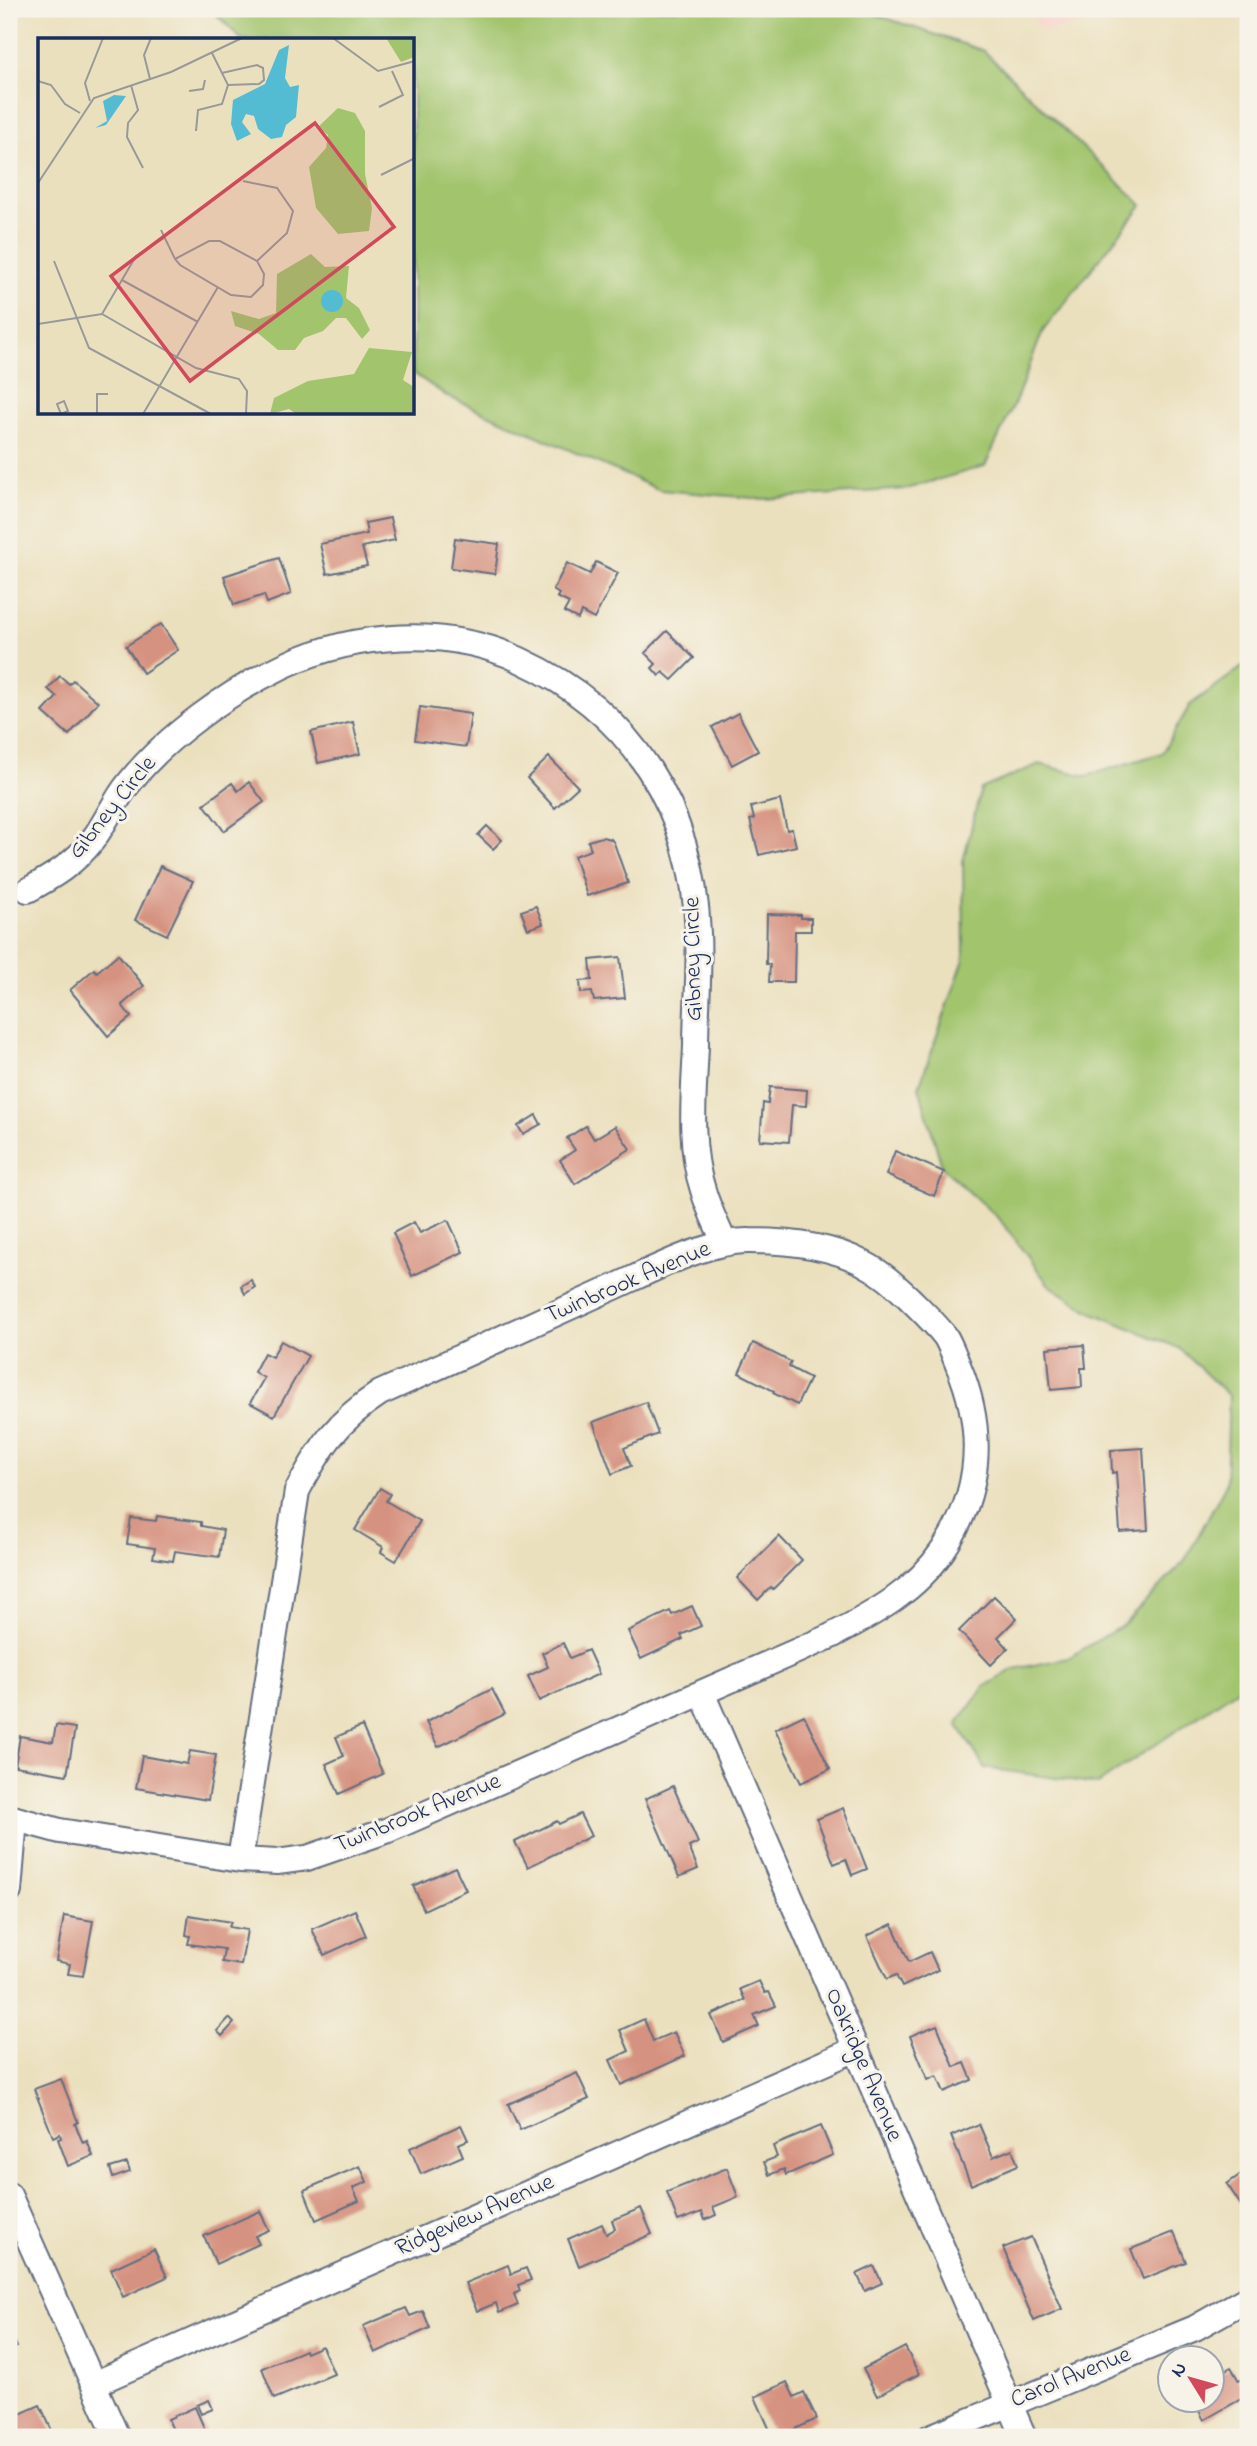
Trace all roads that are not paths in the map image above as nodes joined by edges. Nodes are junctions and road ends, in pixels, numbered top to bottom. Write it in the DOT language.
graph roads {
  1 [pos="28,890"];
  2 [pos="724,1242"];
  3 [pos="702,1693"];
  4 [pos="12,1818"];
  5 [pos="240,1860"];
  6 [pos="9,1891"];
  7 [pos="856,2049"];
  8 [pos="9,2194"];
  9 [pos="1248,2298"];
  10 [pos="94,2384"];
  11 [pos="1009,2403"];
  12 [pos="117,2437"];
  13 [pos="930,2437"];
  14 [pos="1024,2437"];
  1 -- 2 [label="street, Gibney Circle"];
  2 -- 3 [label="street, Twinbrook Avenue"];
  2 -- 5 [label="street, Twinbrook Avenue"];
  3 -- 5 [label="street, Twinbrook Avenue"];
  3 -- 7 [label="street, Oakridge Avenue"];
  4 -- 5 [label="street, Twinbrook Avenue"];
  4 -- 6 [label="street"];
  7 -- 10 [label="street, Ridgeview Avenue"];
  7 -- 11 [label="street, Oakridge Avenue"];
  8 -- 10 [label="street"];
  9 -- 11 [label="street, Carol Avenue"];
  10 -- 12 [label="street"];
  11 -- 13 [label="street, Carol Avenue"];
  11 -- 14 [label="street, Oakridge Avenue"];
}
